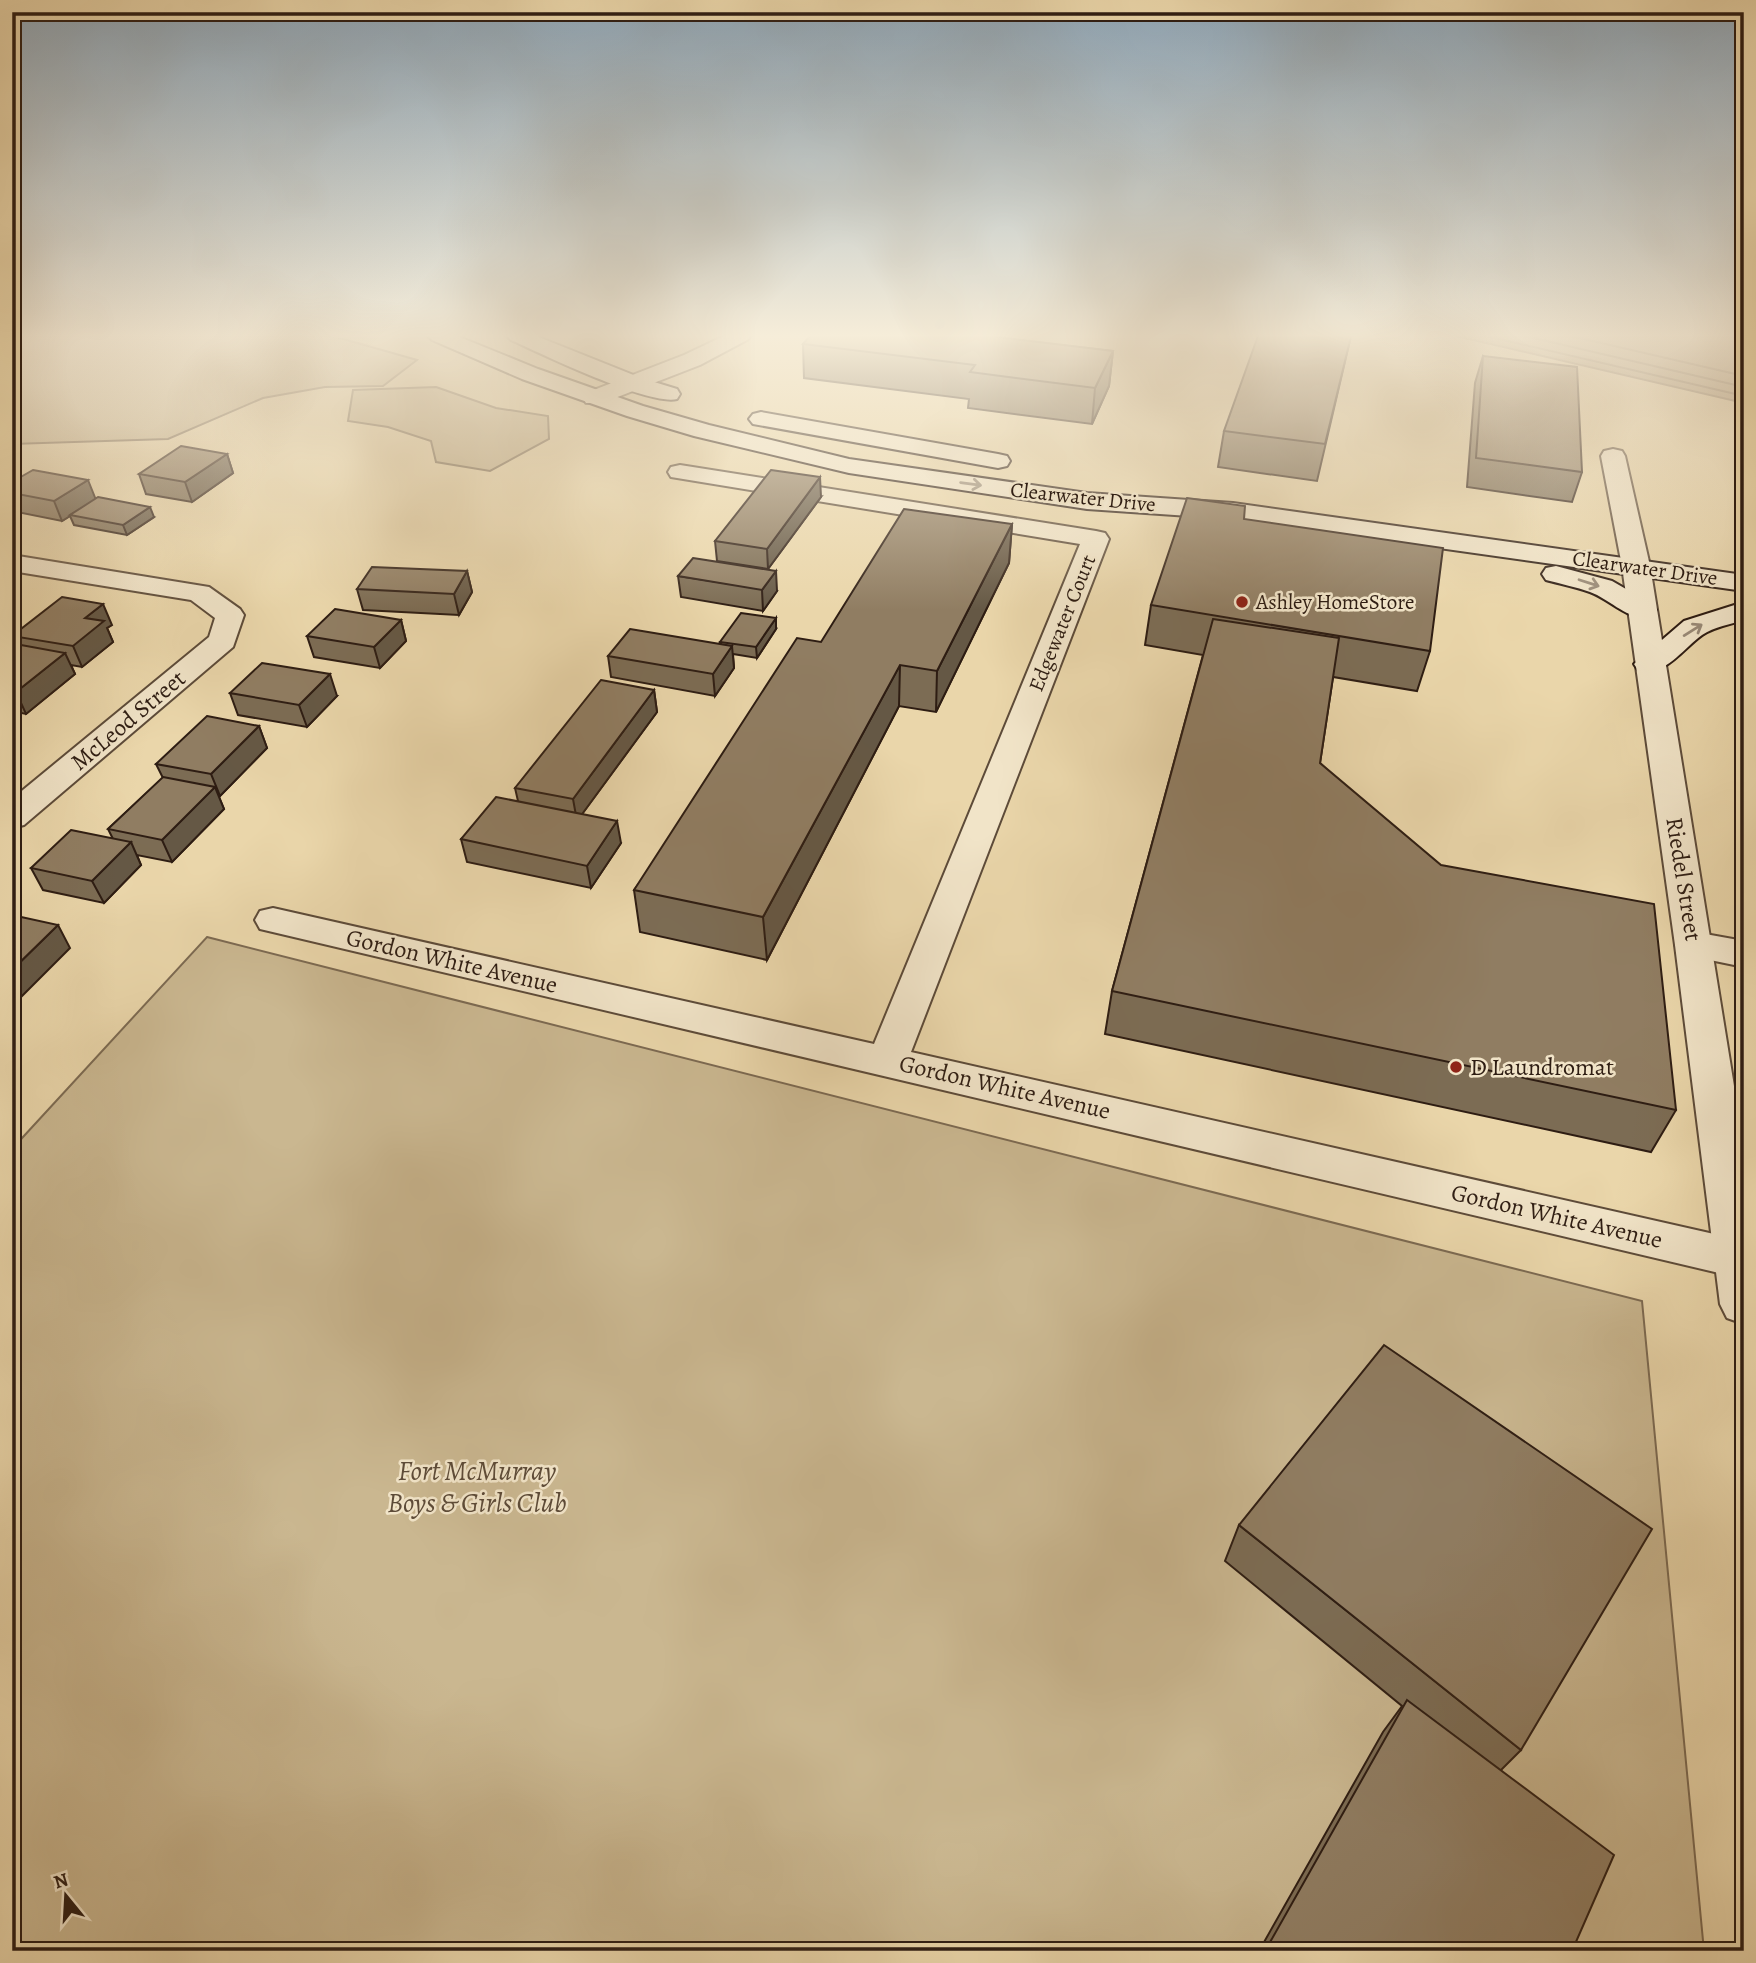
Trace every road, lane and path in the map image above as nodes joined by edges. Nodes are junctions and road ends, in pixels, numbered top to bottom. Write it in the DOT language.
graph roads {
  1 [pos="691,428"];
  2 [pos="810,428"];
  3 [pos="1613,456"];
  4 [pos="1016,464"];
  5 [pos="680,472"];
  6 [pos="1135,481"];
  7 [pos="1087,501"];
  8 [pos="1633,557"];
  9 [pos="12,563"];
  10 [pos="1744,564"];
  11 [pos="1744,583"];
  12 [pos="1642,610"];
  13 [pos="1744,610"];
  14 [pos="1649,664"];
  15 [pos="12,817"];
  16 [pos="273,920"];
  17 [pos="1694,945"];
  18 [pos="1744,954"];
  19 [pos="888,1060"];
  20 [pos="1736,1258"];
  21 [pos="1744,1304"];
  1 -- 7 [label="street, Clearwater Drive, one-way"];
  2 -- 4 [label="street, Clearwater Drive"];
  3 -- 8 [label="street, Riedel Street"];
  5 -- 19 [label="street, Edgewater Court"];
  6 -- 8 [label="street, Clearwater Drive"];
  7 -- 8 [label="street, Clearwater Drive"];
  7 -- 12 [label="street, one-way"];
  8 -- 10 [label="street, Clearwater Drive"];
  8 -- 11 [label="street, Clearwater Drive"];
  8 -- 12 [label="street, Riedel Street"];
  9 -- 15 [label="street, McLeod Street"];
  12 -- 14 [label="street, Riedel Street"];
  14 -- 13 [label="street, one-way"];
  14 -- 17 [label="street, Riedel Street"];
  16 -- 19 [label="street, Gordon White Avenue"];
  17 -- 18 [label="street"];
  17 -- 20 [label="street, Riedel Street"];
  19 -- 20 [label="street, Gordon White Avenue"];
  20 -- 21 [label="street, Riedel Street"];
}
